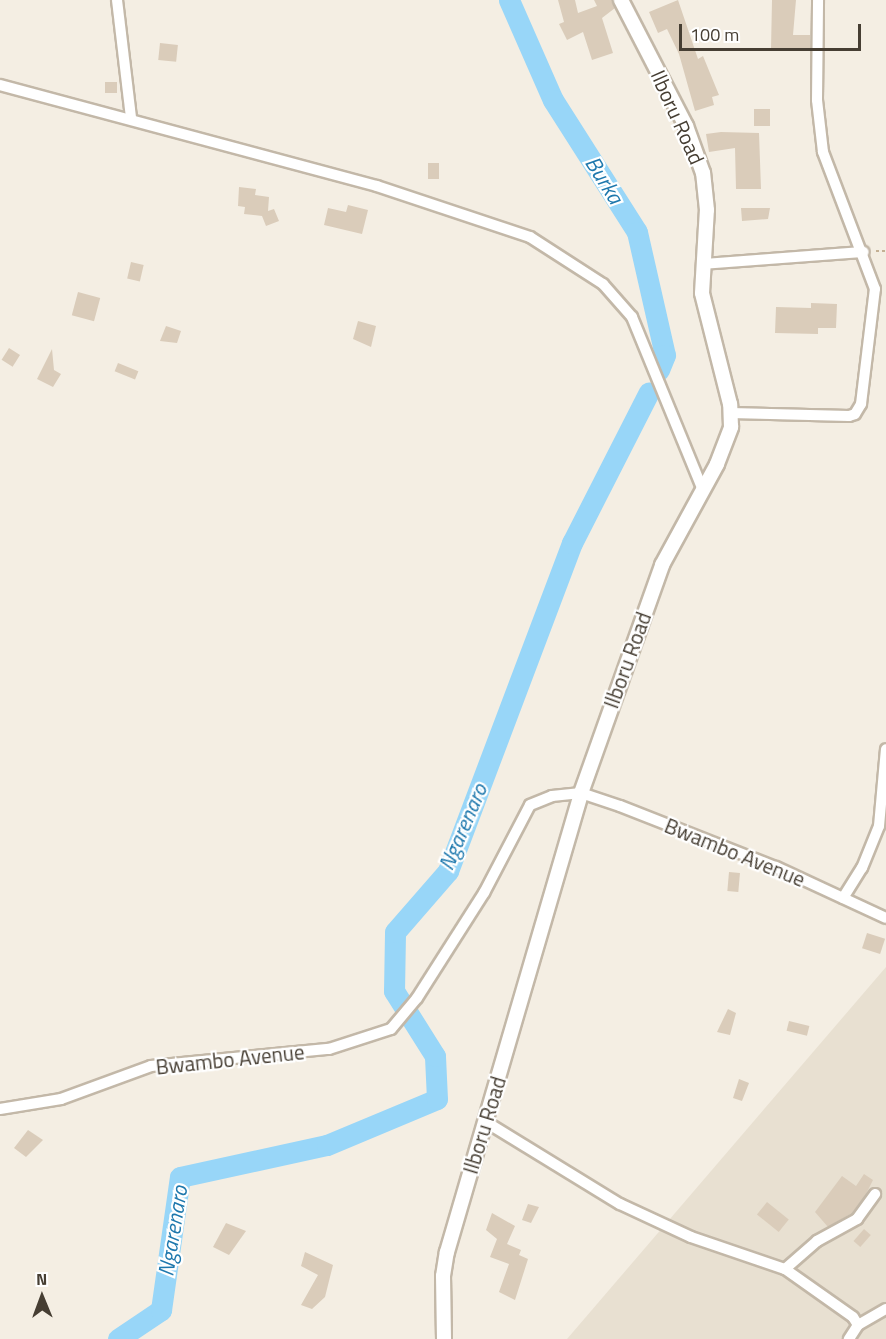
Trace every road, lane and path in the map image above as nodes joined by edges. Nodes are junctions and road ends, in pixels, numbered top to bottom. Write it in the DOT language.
graph roads {
  1 [pos="117,0"];
  2 [pos="621,0"];
  3 [pos="818,0"];
  4 [pos="0,85"];
  5 [pos="130,118"];
  6 [pos="864,252"];
  7 [pos="703,264"];
  8 [pos="731,413"];
  9 [pos="702,488"];
  10 [pos="886,748"];
  11 [pos="581,793"];
  12 [pos="843,898"];
  13 [pos="886,918"];
  14 [pos="0,1109"];
  15 [pos="486,1122"];
  16 [pos="875,1194"];
  17 [pos="785,1269"];
  18 [pos="886,1309"];
  19 [pos="858,1325"];
  20 [pos="444,1339"];
  21 [pos="849,1339"];
  1 -- 5 [label="street"];
  2 -- 7 [label="street, Ilboru Road"];
  3 -- 6 [label="street"];
  4 -- 5 [label="street"];
  5 -- 9 [label="street"];
  6 -- 7 [label="street"];
  6 -- 8 [label="street"];
  7 -- 8 [label="street, Ilboru Road"];
  8 -- 9 [label="street, Ilboru Road"];
  9 -- 11 [label="street, Ilboru Road"];
  10 -- 12 [label="street"];
  11 -- 12 [label="street, Bwambo Avenue"];
  11 -- 14 [label="street, Bwambo Avenue"];
  11 -- 15 [label="street, Ilboru Road"];
  12 -- 13 [label="street, Bwambo Avenue"];
  15 -- 17 [label="street"];
  15 -- 20 [label="street, Ilboru Road"];
  16 -- 17 [label="street"];
  17 -- 19 [label="street"];
  18 -- 19 [label="street"];
  19 -- 21 [label="street"];
}
